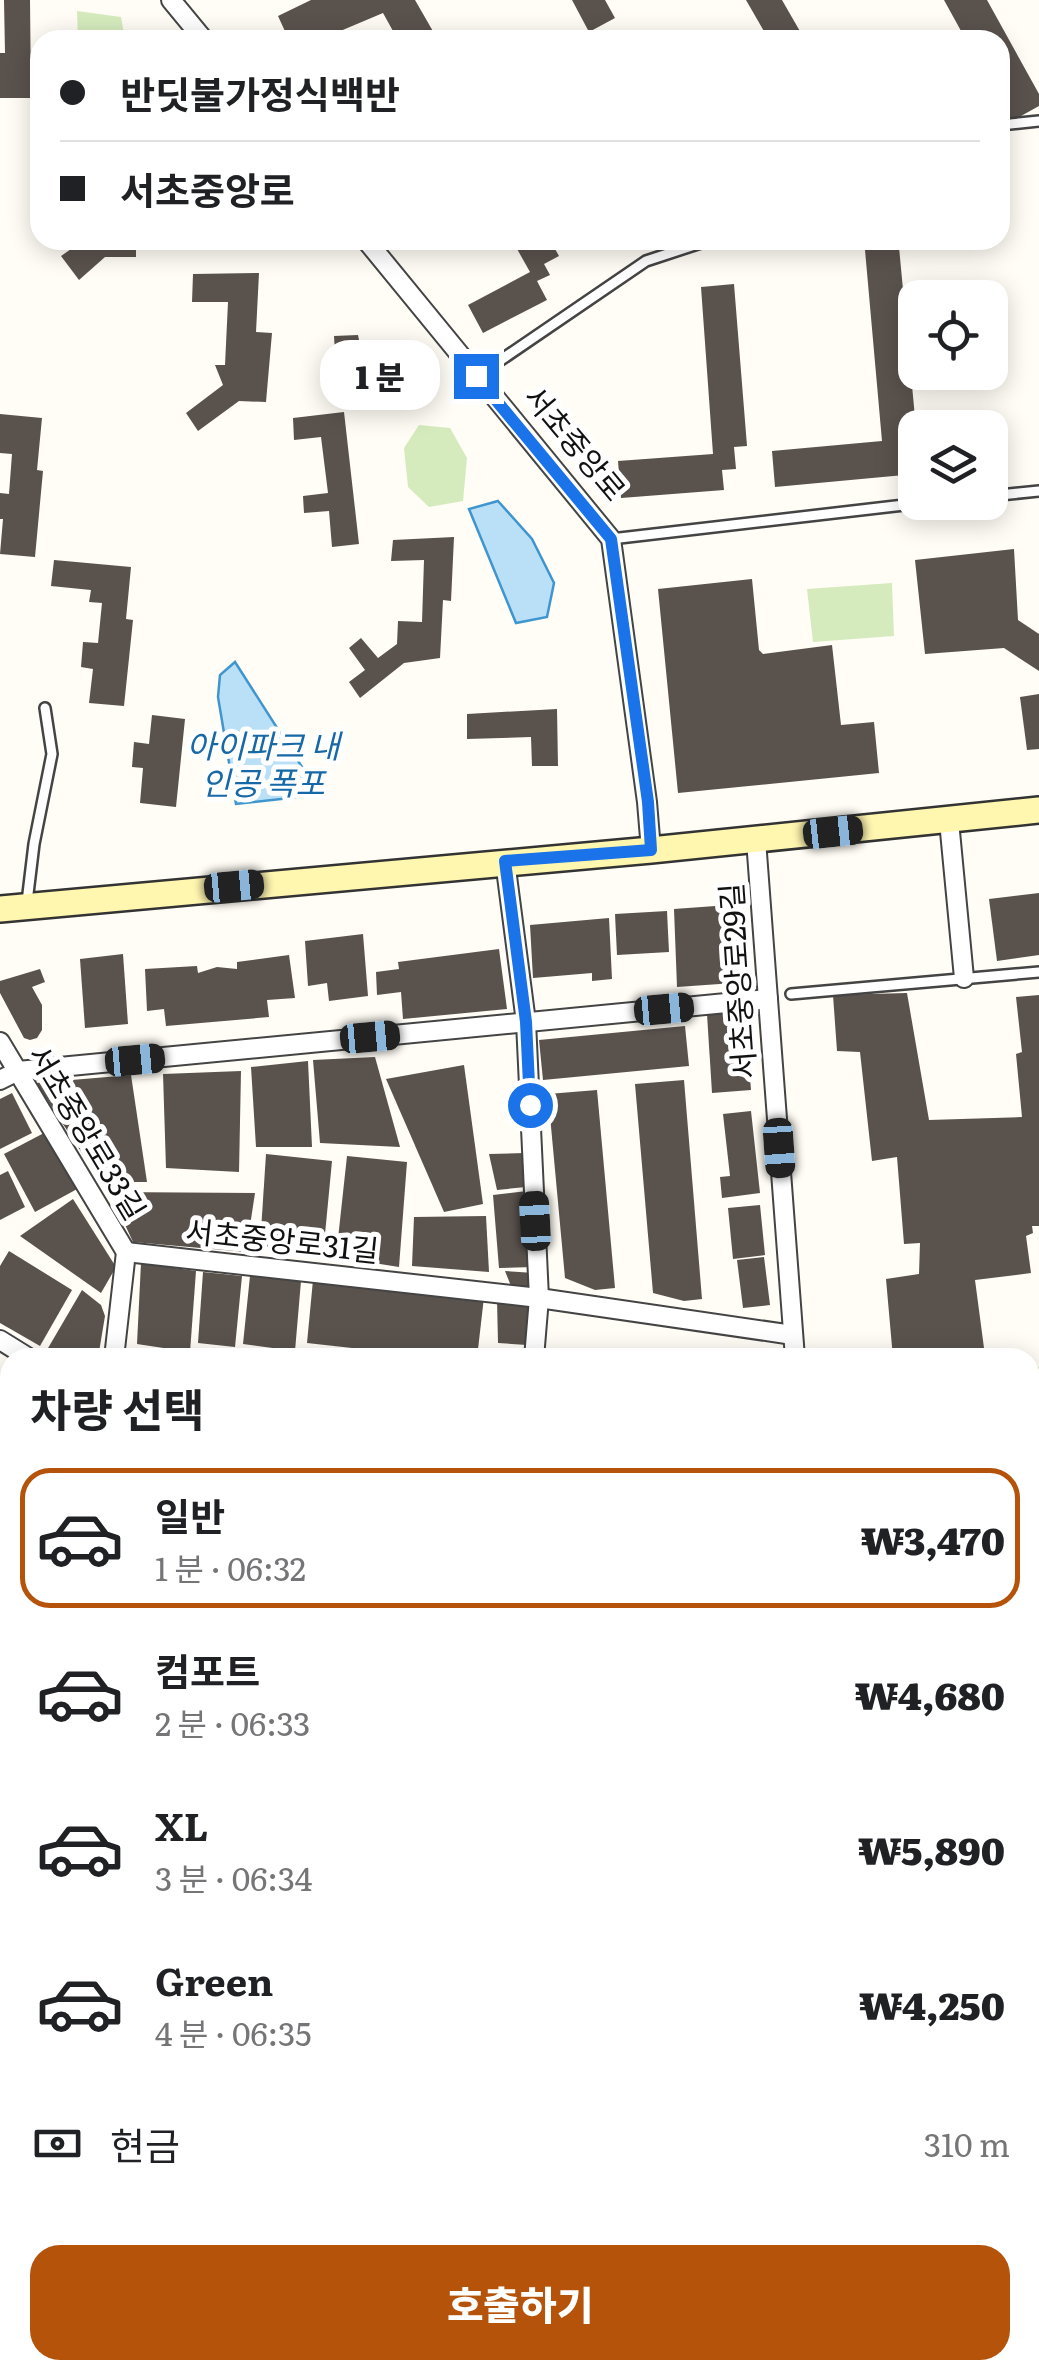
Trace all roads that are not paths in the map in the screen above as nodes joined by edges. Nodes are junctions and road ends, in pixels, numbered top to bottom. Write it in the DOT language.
graph roads {
  1 [pos="172,0"];
  2 [pos="196,30"];
  3 [pos="1039,121"];
  4 [pos="1010,124"];
  5 [pos="374,250"];
  6 [pos="680,250"];
  7 [pos="476,376"];
  8 [pos="1039,492"];
  9 [pos="1008,495"];
  10 [pos="898,506"];
  11 [pos="611,539"];
  12 [pos="45,708"];
  13 [pos="1039,810"];
  14 [pos="949,821"];
  15 [pos="756,840"];
  16 [pos="651,850"];
  17 [pos="505,861"];
  18 [pos="27,905"];
  19 [pos="0,909"];
  20 [pos="1039,972"];
  21 [pos="964,978"];
  22 [pos="791,994"];
  23 [pos="768,999"];
  24 [pos="526,1022"];
  25 [pos="0,1042"];
  26 [pos="18,1071"];
  27 [pos="0,1080"];
  28 [pos="126,1252"];
  29 [pos="539,1298"];
  30 [pos="793,1335"];
  31 [pos="115,1348"];
  32 [pos="535,1348"];
  33 [pos="794,1348"];
  1 -- 2 [label="street"];
  3 -- 4 [label="lane"];
  5 -- 7 [label="street, 서초중앙로"];
  6 -- 7 [label="lane"];
  7 -- 11 [label="street, 서초중앙로"];
  8 -- 9 [label="lane"];
  10 -- 11 [label="lane"];
  11 -- 16 [label="street, 서초중앙로"];
  12 -- 18 [label="lane"];
  13 -- 14 [label="main road"];
  14 -- 15 [label="main road"];
  14 -- 21 [label="street"];
  15 -- 16 [label="main road"];
  15 -- 23 [label="street, 서초중앙로29길"];
  16 -- 17 [label="main road"];
  17 -- 18 [label="main road"];
  17 -- 24 [label="street"];
  18 -- 19 [label="main road"];
  20 -- 21 [label="lane"];
  21 -- 22 [label="lane"];
  23 -- 24 [label="street"];
  23 -- 30 [label="street, 서초중앙로29길"];
  24 -- 26 [label="street"];
  24 -- 29 [label="street"];
  25 -- 26 [label="street, 서초중앙로33길"];
  26 -- 27 [label="street"];
  26 -- 28 [label="street, 서초중앙로33길"];
  28 -- 29 [label="street, 서초중앙로31길"];
  28 -- 31 [label="street"];
  29 -- 30 [label="street, 서초중앙로31길"];
  29 -- 32 [label="street"];
  30 -- 33 [label="street, 서초중앙로29길"];
}
